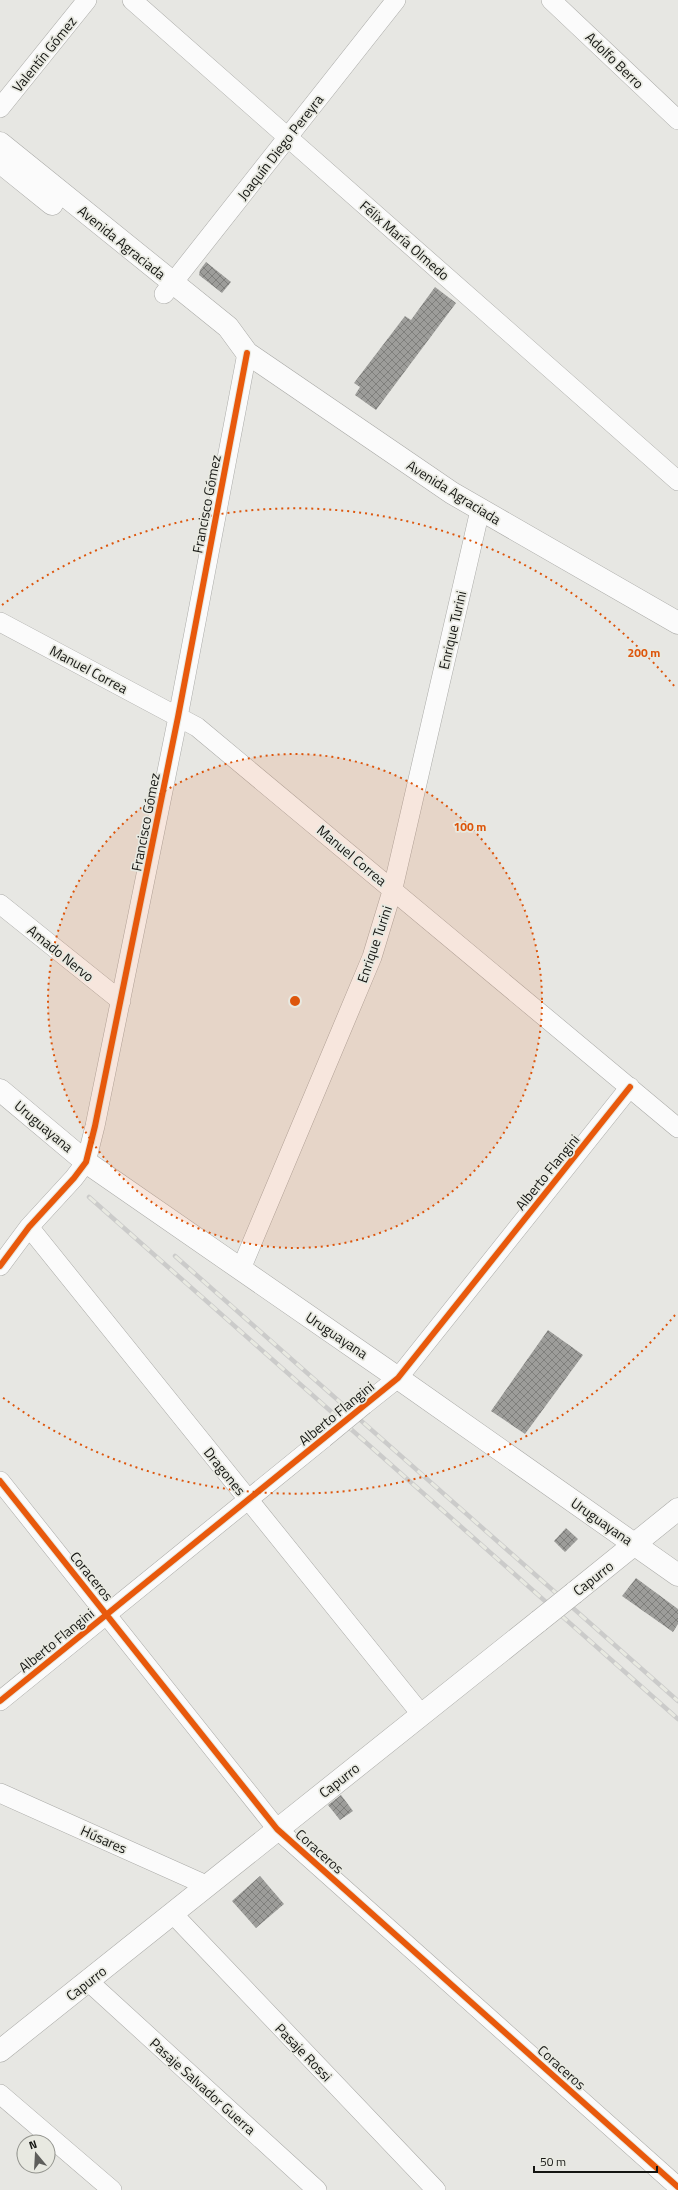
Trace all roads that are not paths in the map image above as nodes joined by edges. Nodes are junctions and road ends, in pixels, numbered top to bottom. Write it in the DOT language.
graph roads {
  1 [pos="87,0"];
  2 [pos="132,0"];
  3 [pos="396,0"];
  4 [pos="551,0"];
  5 [pos="0,108"];
  6 [pos="678,120"];
  7 [pos="288,137"];
  8 [pos="0,143"];
  9 [pos="0,162"];
  10 [pos="169,288"];
  11 [pos="244,349"];
  12 [pos="678,481"];
  13 [pos="480,510"];
  14 [pos="0,622"];
  15 [pos="678,623"];
  16 [pos="178,717"];
  17 [pos="393,888"];
  18 [pos="0,904"];
  19 [pos="121,1002"];
  20 [pos="630,1087"];
  21 [pos="0,1090"];
  22 [pos="678,1128"];
  23 [pos="86,1162"];
  24 [pos="29,1227"];
  25 [pos="0,1266"];
  26 [pos="241,1269"];
  27 [pos="398,1378"];
  28 [pos="0,1481"];
  29 [pos="248,1498"];
  30 [pos="678,1509"];
  31 [pos="635,1545"];
  32 [pos="678,1575"];
  33 [pos="107,1614"];
  34 [pos="0,1701"];
  35 [pos="422,1714"];
  36 [pos="0,1793"];
  37 [pos="277,1829"];
  38 [pos="208,1886"];
  39 [pos="173,1914"];
  40 [pos="88,1981"];
  41 [pos="0,2051"];
  42 [pos="0,2094"];
  43 [pos="672,2186"];
  44 [pos="112,2190"];
  45 [pos="317,2190"];
  46 [pos="436,2190"];
  1 -- 5 [label="street, Valentín Gómez"];
  2 -- 7 [label="street, Félix María Olmedo"];
  3 -- 7 [label="street, Joaquín Diego Pereyra"];
  4 -- 6 [label="street, Adolfo Berro"];
  7 -- 10 [label="street, Joaquín Diego Pereyra"];
  7 -- 12 [label="street, Félix María Olmedo"];
  8 -- 10 [label="street, Avenida Agraciada"];
  9 -- 10 [label="street, Avenida Agraciada"];
  10 -- 11 [label="street, Avenida Agraciada"];
  11 -- 13 [label="street, Avenida Agraciada"];
  11 -- 16 [label="street, Francisco Gómez"];
  13 -- 15 [label="street, Avenida Agraciada"];
  13 -- 17 [label="street, Enrique Turini"];
  14 -- 16 [label="street, Manuel Correa"];
  16 -- 17 [label="street, Manuel Correa"];
  16 -- 19 [label="street, Francisco Gómez"];
  17 -- 20 [label="street, Manuel Correa"];
  17 -- 26 [label="street, Enrique Turini"];
  18 -- 19 [label="street, Amado Nervo"];
  19 -- 23 [label="street, Francisco Gómez"];
  20 -- 22 [label="street, Manuel Correa"];
  20 -- 27 [label="street, Alberto Flangini"];
  21 -- 23 [label="street, Uruguayana"];
  23 -- 24 [label="street, Francisco Gómez"];
  23 -- 26 [label="street, Uruguayana"];
  24 -- 25 [label="street, Francisco Gómez"];
  24 -- 29 [label="street, Dragones"];
  26 -- 27 [label="street, Uruguayana"];
  27 -- 29 [label="street, Alberto Flangini, bridge"];
  27 -- 31 [label="street, Uruguayana"];
  28 -- 33 [label="street, Coraceros"];
  29 -- 33 [label="street, Alberto Flangini"];
  29 -- 35 [label="street, Dragones"];
  30 -- 31 [label="street, Capurro"];
  31 -- 32 [label="street, Uruguayana"];
  31 -- 35 [label="street, Capurro, bridge"];
  33 -- 34 [label="street, Alberto Flangini"];
  33 -- 37 [label="street, Coraceros"];
  35 -- 37 [label="street, Capurro"];
  36 -- 38 [label="street, Húsares"];
  37 -- 38 [label="street, Capurro"];
  37 -- 43 [label="street, Coraceros"];
  38 -- 39 [label="street, Capurro"];
  39 -- 40 [label="street, Capurro"];
  39 -- 46 [label="street, Pasaje Rossi"];
  40 -- 41 [label="street, Capurro"];
  40 -- 45 [label="street, Pasaje Salvador Guerra"];
  42 -- 44 [label="street"];
}
